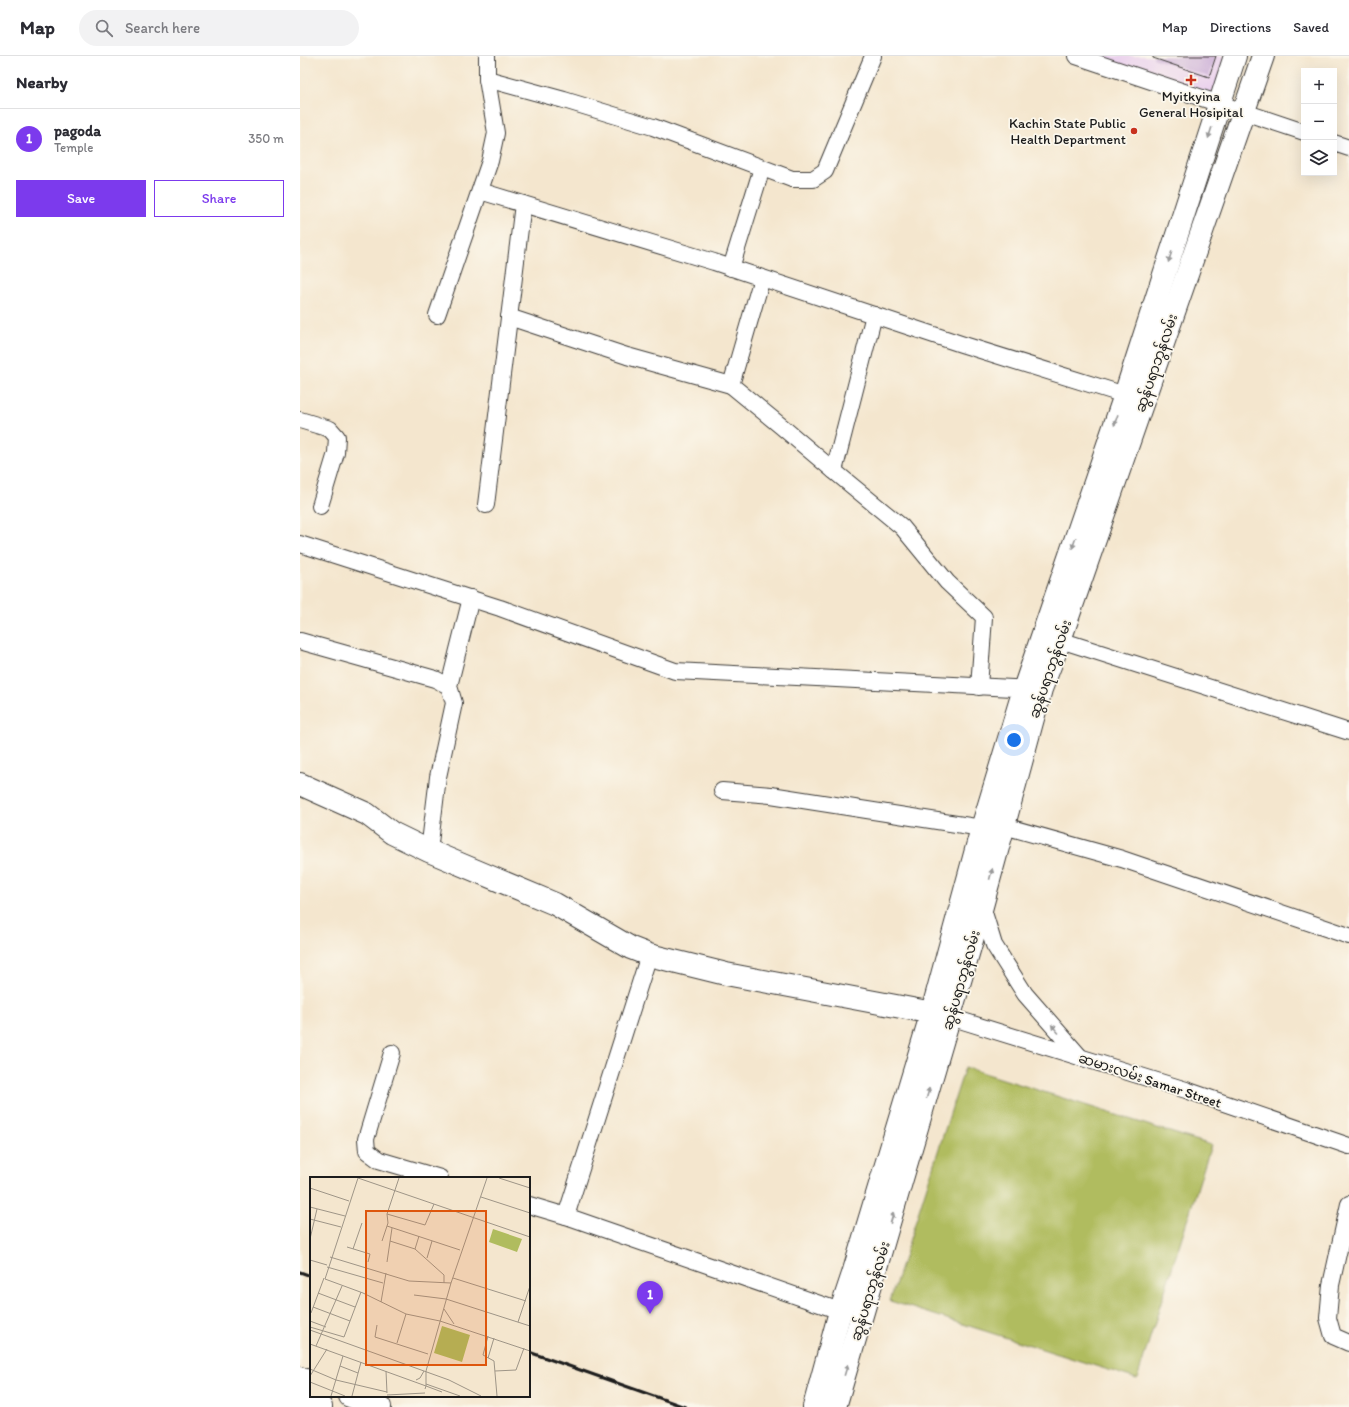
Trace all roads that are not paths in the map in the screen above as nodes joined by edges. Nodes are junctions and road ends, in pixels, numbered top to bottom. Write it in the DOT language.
graph roads {
  1 [pos="487,56"];
  2 [pos="872,56"];
  3 [pos="1076,56"];
  4 [pos="1235,56"];
  5 [pos="1262,56"];
  6 [pos="486,79"];
  7 [pos="1220,105"];
  8 [pos="1244,111"];
  9 [pos="1301,131"];
  10 [pos="1337,143"];
  11 [pos="1349,148"];
  12 [pos="762,168"];
  13 [pos="480,191"];
  14 [pos="523,204"];
  15 [pos="731,268"];
  16 [pos="762,278"];
  17 [pos="437,315"];
  18 [pos="874,315"];
  19 [pos="509,317"];
  20 [pos="731,385"];
  21 [pos="1125,395"];
  22 [pos="300,420"];
  23 [pos="834,471"];
  24 [pos="486,504"];
  25 [pos="320,506"];
  26 [pos="300,544"];
  27 [pos="471,598"];
  28 [pos="1060,640"];
  29 [pos="300,641"];
  30 [pos="449,686"];
  31 [pos="979,687"];
  32 [pos="1033,689"];
  33 [pos="1349,732"];
  34 [pos="300,784"];
  35 [pos="722,791"];
  36 [pos="1004,826"];
  37 [pos="982,828"];
  38 [pos="428,852"];
  39 [pos="982,906"];
  40 [pos="1349,936"];
  41 [pos="649,955"];
  42 [pos="941,1015"];
  43 [pos="392,1053"];
  44 [pos="1081,1058"];
  45 [pos="1349,1146"];
  46 [pos="437,1177"];
  47 [pos="1349,1204"];
  48 [pos="530,1205"];
  49 [pos="566,1216"];
  50 [pos="840,1311"];
  51 [pos="1349,1343"];
  52 [pos="300,1378"];
  53 [pos="310,1382"];
  54 [pos="348,1397"];
  55 [pos="351,1397"];
  56 [pos="300,1399"];
  57 [pos="321,1407"];
  58 [pos="343,1407"];
  59 [pos="380,1407"];
  60 [pos="814,1407"];
  61 [pos="836,1407"];
  1 -- 6 [label="street"];
  2 -- 12 [label="street"];
  3 -- 7 [label="street"];
  4 -- 7 [label="main road, ဆွန်ပရာဘွန်လမ်း"];
  5 -- 8 [label="main road, ဆွန်ပရာဘွန်လမ်း"];
  6 -- 12 [label="street"];
  6 -- 13 [label="street"];
  7 -- 8 [label="street"];
  7 -- 21 [label="main road, ဆွန်ပရာဘွန်လမ်း, one-way"];
  8 -- 9 [label="street"];
  8 -- 28 [label="main road, ဆွန်ပရာဘွန်လမ်း"];
  10 -- 11 [label="street"];
  12 -- 15 [label="street"];
  13 -- 14 [label="street"];
  13 -- 17 [label="street"];
  14 -- 15 [label="street"];
  14 -- 19 [label="street"];
  15 -- 16 [label="street"];
  16 -- 18 [label="street"];
  16 -- 20 [label="street"];
  18 -- 21 [label="street"];
  18 -- 23 [label="street"];
  19 -- 20 [label="street"];
  19 -- 24 [label="street"];
  20 -- 23 [label="street"];
  21 -- 32 [label="main road, ဆွန်ပရာဘွန်လမ်း, one-way"];
  22 -- 25 [label="street"];
  23 -- 31 [label="street"];
  26 -- 27 [label="street"];
  27 -- 30 [label="street"];
  27 -- 31 [label="street"];
  28 -- 32 [label="main road, ဆွန်ပရာဘွန်လမ်း"];
  28 -- 33 [label="street"];
  29 -- 30 [label="street"];
  30 -- 38 [label="street"];
  31 -- 32 [label="street"];
  32 -- 36 [label="main road, ဆွန်ပရာဘွန်လမ်း"];
  32 -- 37 [label="main road, ဆွန်ပရာဘွန်လမ်း"];
  34 -- 38 [label="main road"];
  35 -- 37 [label="street"];
  36 -- 37 [label="street"];
  39 -- 36 [label="main road, ဆွန်ပရာဘွန်လမ်း, one-way"];
  36 -- 40 [label="street"];
  37 -- 42 [label="main road, ဆွန်ပရာဘွန်လမ်း"];
  38 -- 41 [label="main road"];
  39 -- 42 [label="main road, ဆွန်ပရာဘွန်လမ်း"];
  44 -- 39 [label="street, one-way"];
  41 -- 42 [label="main road"];
  41 -- 49 [label="street"];
  42 -- 44 [label="street, ဆမားလမ်း Samar Street"];
  42 -- 50 [label="main road, ဆွန်ပရာဘွန်လမ်း"];
  61 -- 42 [label="main road, ဆွန်ပရာဘွန်လမ်း, one-way"];
  43 -- 46 [label="street"];
  44 -- 45 [label="street, ဆမားလမ်း Samar Street"];
  47 -- 51 [label="street"];
  48 -- 49 [label="street"];
  49 -- 50 [label="street"];
  50 -- 60 [label="main road, ဆွန်ပရာဘွန်လမ်း"];
  52 -- 53 [label="main road"];
  54 -- 58 [label="main road"];
  55 -- 59 [label="main road"];
  56 -- 57 [label="main road"];
}
